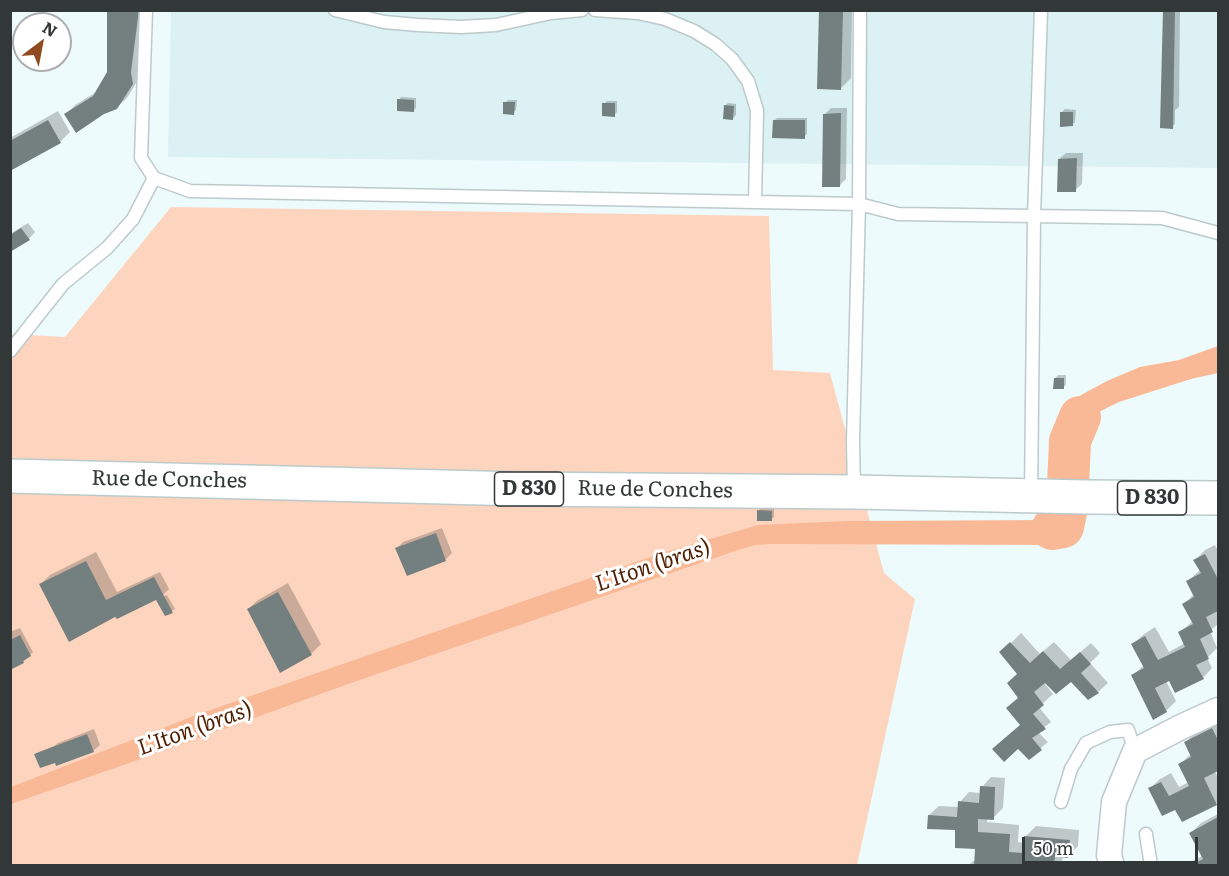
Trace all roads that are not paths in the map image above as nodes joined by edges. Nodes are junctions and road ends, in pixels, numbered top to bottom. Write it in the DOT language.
graph roads {
  1 [pos="146,10"];
  2 [pos="335,10"];
  3 [pos="582,10"];
  4 [pos="596,10"];
  5 [pos="860,10"];
  6 [pos="1041,10"];
  7 [pos="154,178"];
  8 [pos="755,202"];
  9 [pos="859,204"];
  10 [pos="1034,216"];
  11 [pos="1218,232"];
  12 [pos="10,351"];
  13 [pos="10,476"];
  14 [pos="854,492"];
  15 [pos="1039,496"];
  16 [pos="1218,498"];
  17 [pos="1218,710"];
  18 [pos="1135,751"];
  19 [pos="1061,802"];
  20 [pos="1146,834"];
  21 [pos="1111,865"];
  22 [pos="1151,866"];
  1 -- 7 [label="lane"];
  2 -- 3 [label="lane"];
  4 -- 8 [label="lane"];
  5 -- 9 [label="lane"];
  6 -- 10 [label="lane"];
  7 -- 8 [label="lane"];
  7 -- 12 [label="lane"];
  8 -- 9 [label="lane"];
  9 -- 10 [label="lane"];
  9 -- 14 [label="lane"];
  10 -- 11 [label="lane"];
  10 -- 15 [label="lane"];
  13 -- 14 [label="main road, Rue de Conches / D 830"];
  14 -- 15 [label="main road, Rue de Conches / D 830"];
  15 -- 16 [label="main road, D 830"];
  17 -- 18 [label="street"];
  18 -- 19 [label="lane"];
  18 -- 21 [label="street"];
  20 -- 22 [label="lane"];
}
